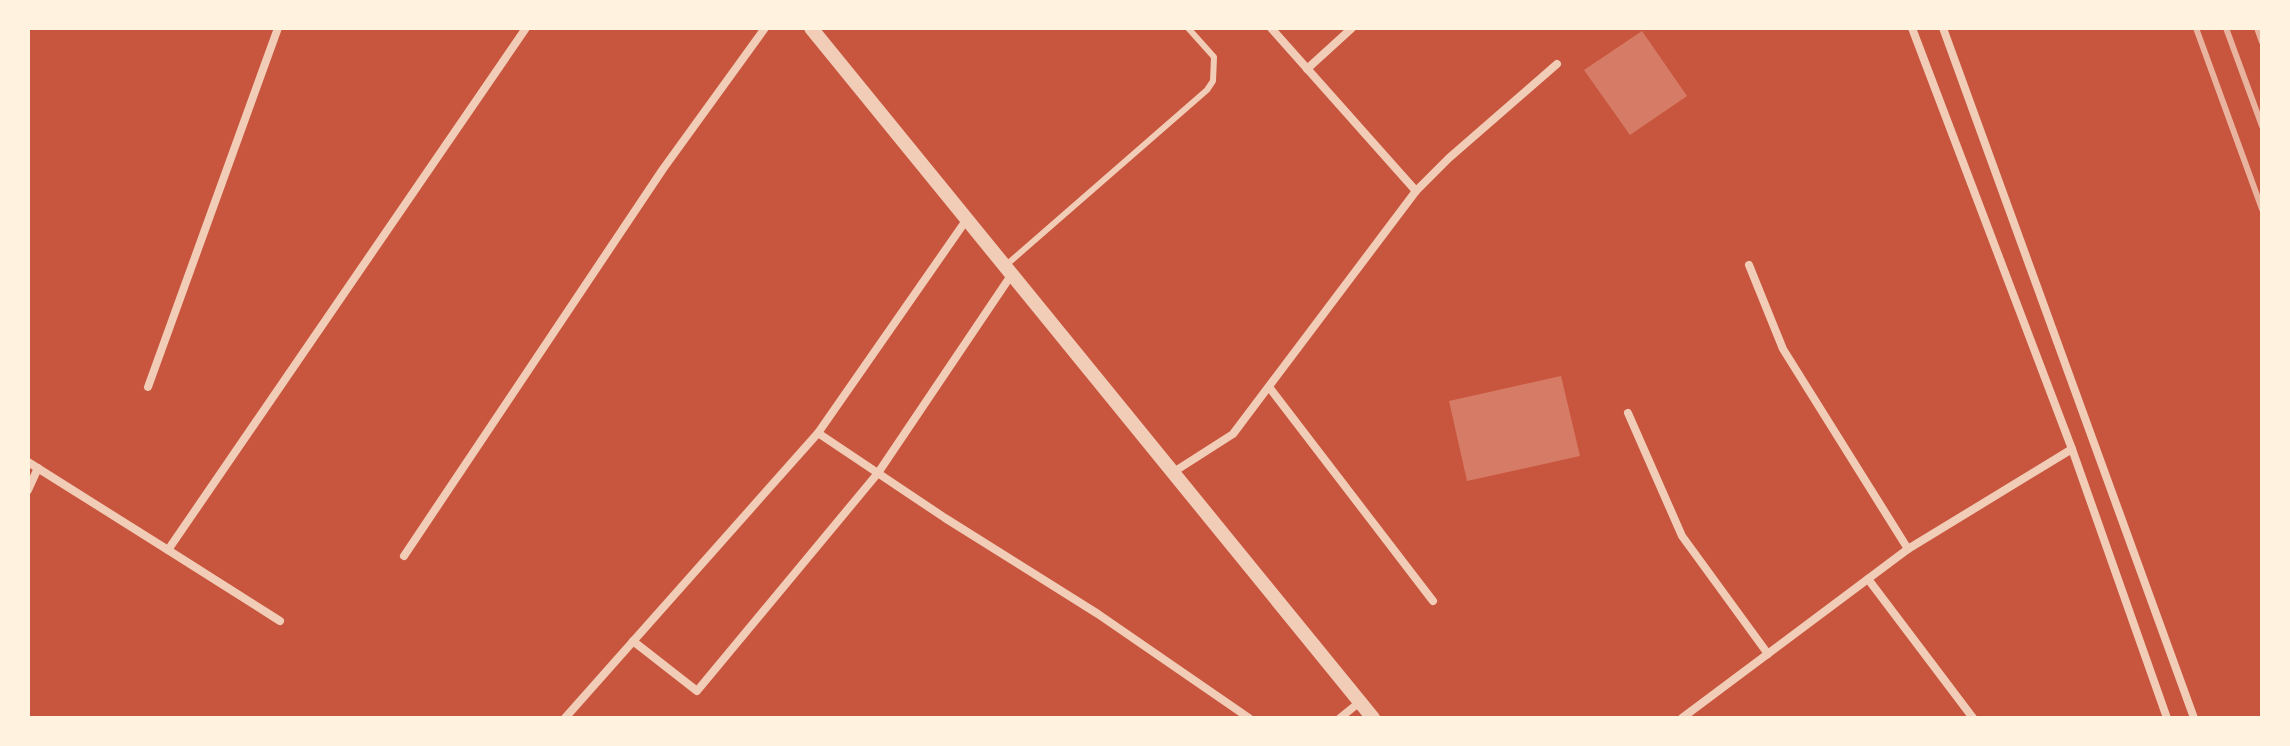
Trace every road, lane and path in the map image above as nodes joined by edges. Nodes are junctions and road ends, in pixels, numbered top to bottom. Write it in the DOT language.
graph roads {
  1 [pos="278,28"];
  2 [pos="526,28"];
  3 [pos="765,28"];
  4 [pos="811,28"];
  5 [pos="1188,28"];
  6 [pos="1271,28"];
  7 [pos="1352,28"];
  8 [pos="1912,28"];
  9 [pos="1943,28"];
  10 [pos="1557,64"];
  11 [pos="1307,69"];
  12 [pos="1416,191"];
  13 [pos="967,219"];
  14 [pos="1749,265"];
  15 [pos="1008,270"];
  16 [pos="148,387"];
  17 [pos="1269,387"];
  18 [pos="1628,413"];
  19 [pos="818,433"];
  20 [pos="2072,449"];
  21 [pos="28,462"];
  22 [pos="38,468"];
  23 [pos="878,473"];
  24 [pos="1172,473"];
  25 [pos="28,490"];
  26 [pos="1908,549"];
  27 [pos="168,550"];
  28 [pos="404,556"];
  29 [pos="1868,579"];
  30 [pos="1433,601"];
  31 [pos="280,621"];
  32 [pos="633,641"];
  33 [pos="1768,654"];
  34 [pos="1361,701"];
  35 [pos="565,718"];
  36 [pos="1249,718"];
  37 [pos="1340,718"];
  38 [pos="1373,718"];
  39 [pos="1682,718"];
  40 [pos="1973,718"];
  41 [pos="2167,718"];
  42 [pos="2194,718"];
  1 -- 16 [label="street"];
  2 -- 27 [label="street"];
  3 -- 28 [label="street"];
  4 -- 13 [label="street"];
  5 -- 15 [label="lane"];
  6 -- 11 [label="street"];
  7 -- 11 [label="street"];
  8 -- 20 [label="street"];
  9 -- 42 [label="street"];
  10 -- 12 [label="street"];
  11 -- 12 [label="street"];
  12 -- 17 [label="street"];
  13 -- 15 [label="street"];
  13 -- 19 [label="street"];
  14 -- 26 [label="street"];
  15 -- 23 [label="street"];
  15 -- 24 [label="street"];
  17 -- 24 [label="street"];
  17 -- 30 [label="street"];
  18 -- 33 [label="street"];
  19 -- 23 [label="street"];
  19 -- 32 [label="street"];
  20 -- 26 [label="street"];
  20 -- 41 [label="street"];
  21 -- 22 [label="street"];
  22 -- 25 [label="street"];
  22 -- 27 [label="street"];
  23 -- 32 [label="street"];
  23 -- 36 [label="street"];
  24 -- 34 [label="street"];
  26 -- 29 [label="street"];
  27 -- 31 [label="street"];
  29 -- 33 [label="street"];
  29 -- 40 [label="street"];
  32 -- 35 [label="street"];
  33 -- 39 [label="street"];
  34 -- 37 [label="street"];
  34 -- 38 [label="street"];
}
